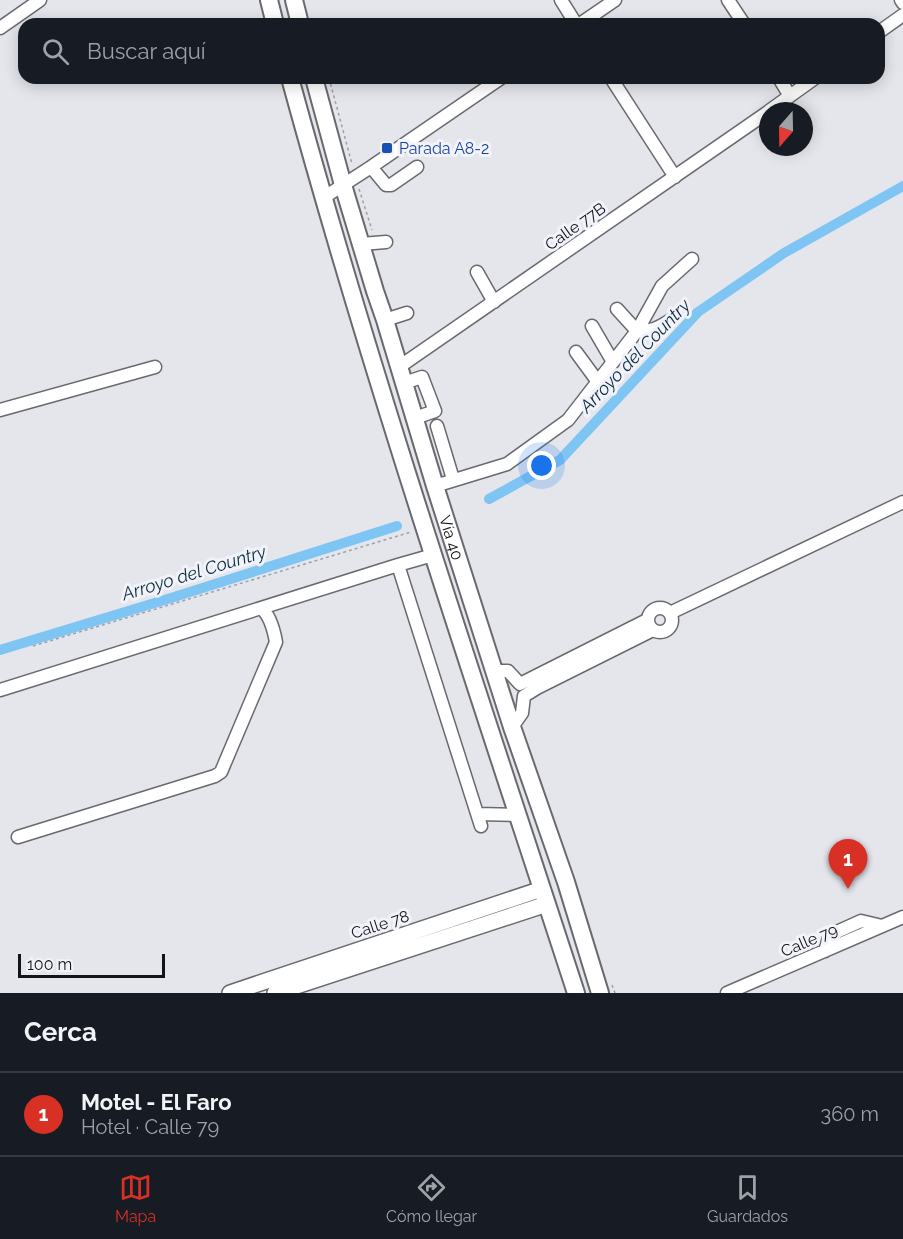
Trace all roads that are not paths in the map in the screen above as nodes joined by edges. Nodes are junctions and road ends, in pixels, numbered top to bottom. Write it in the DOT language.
graph roads {
  1 [pos="40,0"];
  2 [pos="269,0"];
  3 [pos="294,0"];
  4 [pos="561,0"];
  5 [pos="615,0"];
  6 [pos="728,0"];
  7 [pos="903,15"];
  8 [pos="274,18"];
  9 [pos="298,18"];
  10 [pos="574,18"];
  11 [pos="587,18"];
  12 [pos="740,18"];
  13 [pos="0,28"];
  14 [pos="885,28"];
  15 [pos="292,84"];
  16 [pos="316,84"];
  17 [pos="492,84"];
  18 [pos="615,84"];
  19 [pos="783,84"];
  20 [pos="807,84"];
  21 [pos="790,96"];
  22 [pos="782,102"];
  23 [pos="759,118"];
  24 [pos="370,167"];
  25 [pos="417,167"];
  26 [pos="675,177"];
  27 [pos="349,181"];
  28 [pos="323,198"];
  29 [pos="692,259"];
  30 [pos="477,272"];
  31 [pos="375,291"];
  32 [pos="353,297"];
  33 [pos="494,302"];
  34 [pos="617,309"];
  35 [pos="407,313"];
  36 [pos="385,320"];
  37 [pos="669,321"];
  38 [pos="592,326"];
  39 [pos="637,331"];
  40 [pos="576,352"];
  41 [pos="613,362"];
  42 [pos="155,367"];
  43 [pos="399,367"];
  44 [pos="598,382"];
  45 [pos="0,410"];
  46 [pos="437,426"];
  47 [pos="453,479"];
  48 [pos="435,486"];
  49 [pos="903,502"];
  50 [pos="428,556"];
  51 [pos="398,565"];
  52 [pos="464,574"];
  53 [pos="441,581"];
  54 [pos="261,608"];
  55 [pos="670,613"];
  56 [pos="650,625"];
  57 [pos="495,671"];
  58 [pos="0,690"];
  59 [pos="522,690"];
  60 [pos="512,727"];
  61 [pos="540,809"];
  62 [pos="511,815"];
  63 [pos="18,837"];
  64 [pos="544,896"];
  65 [pos="903,917"];
  66 [pos="882,926"];
  67 [pos="825,951"];
  68 [pos="230,993"];
  69 [pos="275,993"];
  70 [pos="576,993"];
  71 [pos="600,993"];
  72 [pos="727,993"];
  1 -- 13 [label="street"];
  2 -- 8 [label="highway"];
  3 -- 9 [label="highway"];
  4 -- 10 [label="street"];
  5 -- 11 [label="street"];
  6 -- 12 [label="street"];
  7 -- 14 [label="street"];
  15 -- 28 [label="highway, Vía 40"];
  16 -- 27 [label="highway, Vía 40"];
  17 -- 24 [label="street"];
  18 -- 26 [label="street"];
  19 -- 21 [label="street"];
  20 -- 21 [label="street, Calle 77B"];
  21 -- 22 [label="street, Calle 77B"];
  23 -- 26 [label="street, Calle 77B"];
  24 -- 25 [label="street"];
  24 -- 27 [label="street"];
  26 -- 33 [label="street, Calle 77B"];
  27 -- 28 [label="street"];
  27 -- 31 [label="highway, Vía 40"];
  28 -- 32 [label="highway, Vía 40"];
  29 -- 39 [label="street"];
  30 -- 33 [label="street"];
  31 -- 32 [label="highway"];
  31 -- 36 [label="highway, Vía 40"];
  32 -- 50 [label="highway, Vía 40"];
  33 -- 43 [label="street, Calle 77B"];
  34 -- 39 [label="street"];
  35 -- 36 [label="street"];
  36 -- 43 [label="highway, Vía 40"];
  37 -- 39 [label="street"];
  38 -- 41 [label="street"];
  39 -- 41 [label="street"];
  40 -- 44 [label="street"];
  41 -- 44 [label="street"];
  42 -- 45 [label="street"];
  43 -- 48 [label="highway, Vía 40"];
  44 -- 47 [label="street"];
  46 -- 47 [label="street"];
  47 -- 48 [label="street"];
  48 -- 52 [label="highway, Vía 40"];
  49 -- 55 [label="street"];
  50 -- 51 [label="street"];
  50 -- 53 [label="highway, Vía 40"];
  51 -- 54 [label="street"];
  51 -- 62 [label="street"];
  52 -- 53 [label="highway"];
  52 -- 57 [label="highway, Vía 40"];
  53 -- 62 [label="highway, Vía 40"];
  54 -- 58 [label="street"];
  54 -- 63 [label="street"];
  55 -- 56 [label="street"];
  55 -- 56 [label="street"];
  56 -- 59 [label="street"];
  57 -- 59 [label="street"];
  57 -- 60 [label="highway, Vía 40"];
  59 -- 60 [label="street"];
  60 -- 61 [label="highway, Vía 40"];
  61 -- 62 [label="highway"];
  61 -- 71 [label="highway, Vía 40"];
  62 -- 64 [label="highway, Vía 40"];
  64 -- 68 [label="main road, Calle 78"];
  64 -- 69 [label="main road, Calle 78"];
  64 -- 70 [label="highway, Vía 40"];
  65 -- 66 [label="street, Calle 79"];
  66 -- 67 [label="street, Calle 79"];
  66 -- 67 [label="street"];
  67 -- 72 [label="street, Calle 79"];
}
